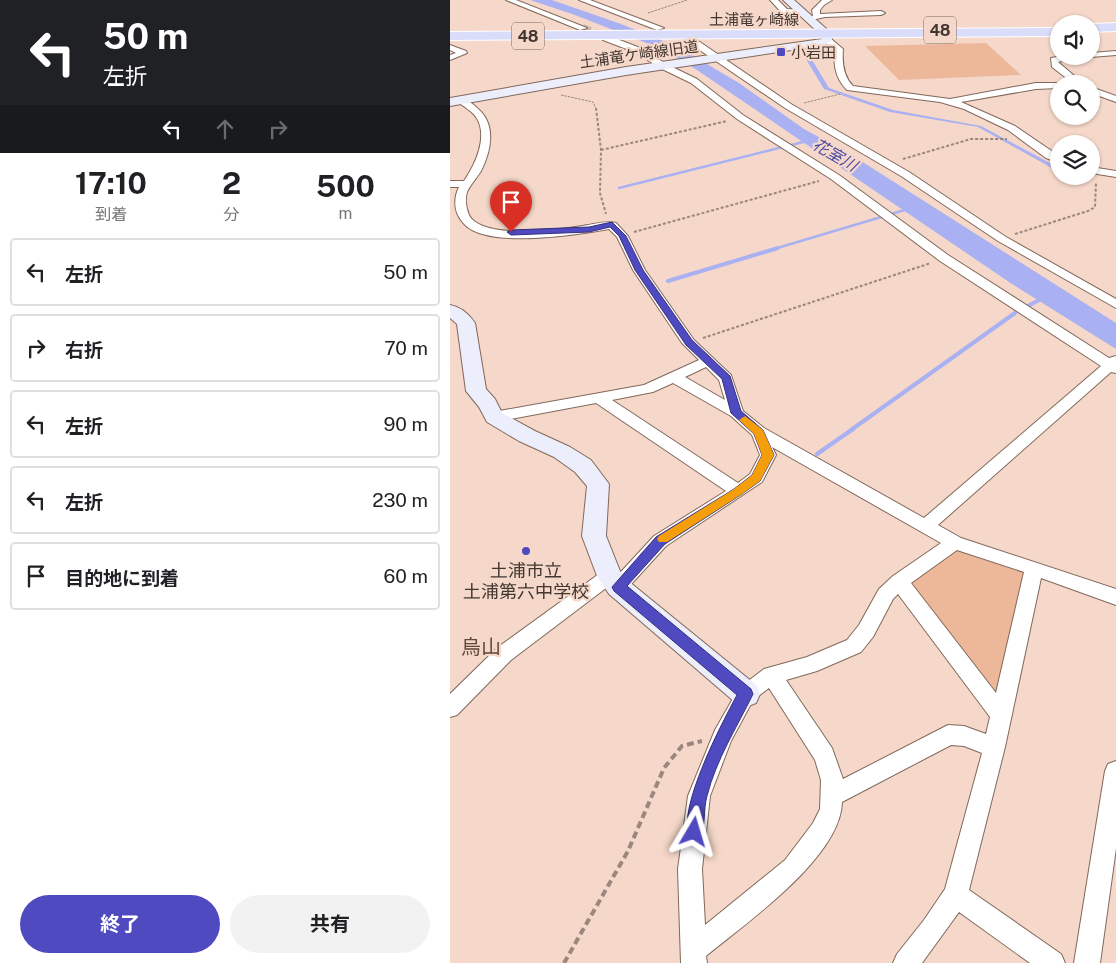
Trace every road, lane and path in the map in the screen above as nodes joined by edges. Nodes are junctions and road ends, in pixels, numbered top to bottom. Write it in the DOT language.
graph roads {
  1 [pos="510,0"];
  2 [pos="583,0"];
  3 [pos="687,0"];
  4 [pos="774,0"];
  5 [pos="788,0"];
  6 [pos="828,0"];
  7 [pos="881,13"];
  8 [pos="810,16"];
  9 [pos="633,18"];
  10 [pos="583,28"];
  11 [pos="1116,29"];
  12 [pos="1100,30"];
  13 [pos="1050,31"];
  14 [pos="660,32"];
  15 [pos="450,34"];
  16 [pos="604,35"];
  17 [pos="825,35"];
  18 [pos="688,38"];
  19 [pos="450,47"];
  20 [pos="1116,53"];
  21 [pos="1100,54"];
  22 [pos="450,58"];
  23 [pos="714,59"];
  24 [pos="1055,65"];
  25 [pos="666,66"];
  26 [pos="1068,75"];
  27 [pos="1050,85"];
  28 [pos="530,87"];
  29 [pos="860,90"];
  30 [pos="1100,94"];
  31 [pos="1116,99"];
  32 [pos="456,101"];
  33 [pos="948,102"];
  34 [pos="788,106"];
  35 [pos="740,118"];
  36 [pos="1026,137"];
  37 [pos="601,150"];
  38 [pos="1050,155"];
  39 [pos="888,164"];
  40 [pos="1100,168"];
  41 [pos="1116,174"];
  42 [pos="835,177"];
  43 [pos="450,184"];
  44 [pos="468,184"];
  45 [pos="1094,185"];
  46 [pos="612,224"];
  47 [pos="622,236"];
  48 [pos="1002,239"];
  49 [pos="944,258"];
  50 [pos="1116,304"];
  51 [pos="450,310"];
  52 [pos="689,342"];
  53 [pos="708,361"];
  54 [pos="1114,364"];
  55 [pos="673,378"];
  56 [pos="600,399"];
  57 [pos="736,413"];
  58 [pos="494,417"];
  59 [pos="759,432"];
  60 [pos="738,492"];
  61 [pos="926,526"];
  62 [pos="955,543"];
  63 [pos="1034,568"];
  64 [pos="899,580"];
  65 [pos="614,581"];
  66 [pos="1116,597"];
  67 [pos="771,675"];
  68 [pos="746,694"];
  69 [pos="450,708"];
  70 [pos="1001,715"];
  71 [pos="722,737"];
  72 [pos="994,746"];
  73 [pos="1116,771"];
  74 [pos="831,796"];
  75 [pos="1114,804"];
  76 [pos="956,895"];
  77 [pos="695,956"];
  78 [pos="564,963"];
  79 [pos="906,963"];
  80 [pos="1052,963"];
  81 [pos="1087,963"];
  1 -- 10 [label="street"];
  2 -- 9 [label="street"];
  3 -- 9 [label="path"];
  4 -- 8 [label="street"];
  5 -- 8 [label="street"];
  6 -- 8 [label="street"];
  7 -- 8 [label="street"];
  8 -- 17 [label="street"];
  9 -- 14 [label="street"];
  11 -- 12 [label="main road"];
  13 -- 17 [label="main road, 土浦竜ヶ崎線 / 48"];
  14 -- 16 [label="main road, 土浦竜ヶ崎線 / 48"];
  14 -- 17 [label="main road, 土浦竜ヶ崎線 / 48"];
  15 -- 16 [label="main road, 土浦竜ヶ崎線 / 48"];
  16 -- 25 [label="street"];
  17 -- 23 [label="street, 土浦竜ケ崎線旧道"];
  17 -- 29 [label="street"];
  18 -- 23 [label="street"];
  19 -- 22 [label="street"];
  20 -- 21 [label="street"];
  23 -- 25 [label="street, 土浦竜ケ崎線旧道"];
  23 -- 34 [label="street"];
  24 -- 26 [label="street"];
  25 -- 28 [label="street, 土浦竜ケ崎線旧道"];
  25 -- 35 [label="street"];
  27 -- 33 [label="street"];
  28 -- 32 [label="street, 土浦竜ケ崎線旧道"];
  28 -- 37 [label="path"];
  29 -- 33 [label="street"];
  29 -- 34 [label="path"];
  30 -- 31 [label="street"];
  32 -- 44 [label="street"];
  33 -- 36 [label="street"];
  34 -- 39 [label="street"];
  35 -- 37 [label="path"];
  35 -- 42 [label="street"];
  36 -- 38 [label="street"];
  36 -- 39 [label="path"];
  37 -- 46 [label="path"];
  39 -- 48 [label="street"];
  40 -- 41 [label="street"];
  42 -- 47 [label="path"];
  42 -- 49 [label="street"];
  43 -- 44 [label="street"];
  44 -- 46 [label="street"];
  45 -- 48 [label="path"];
  46 -- 47 [label="street"];
  47 -- 52 [label="street"];
  48 -- 50 [label="street"];
  49 -- 52 [label="path"];
  49 -- 54 [label="street"];
  51 -- 58 [label="street"];
  52 -- 53 [label="street"];
  53 -- 55 [label="street"];
  53 -- 57 [label="street"];
  54 -- 61 [label="street"];
  55 -- 56 [label="street"];
  55 -- 57 [label="street"];
  56 -- 58 [label="street"];
  56 -- 60 [label="street"];
  57 -- 59 [label="street"];
  58 -- 65 [label="street"];
  59 -- 60 [label="street"];
  59 -- 61 [label="street"];
  60 -- 65 [label="street"];
  61 -- 62 [label="street"];
  62 -- 63 [label="street"];
  62 -- 64 [label="street"];
  63 -- 66 [label="street"];
  63 -- 70 [label="street"];
  64 -- 67 [label="street"];
  64 -- 70 [label="street"];
  65 -- 68 [label="street"];
  65 -- 69 [label="street"];
  67 -- 68 [label="street"];
  67 -- 74 [label="street"];
  68 -- 71 [label="street"];
  70 -- 72 [label="street"];
  71 -- 77 [label="street"];
  71 -- 78 [label="path"];
  72 -- 74 [label="street"];
  72 -- 76 [label="street"];
  73 -- 75 [label="street"];
  74 -- 77 [label="street"];
  75 -- 81 [label="street"];
  76 -- 79 [label="street"];
  76 -- 80 [label="street"];
}
